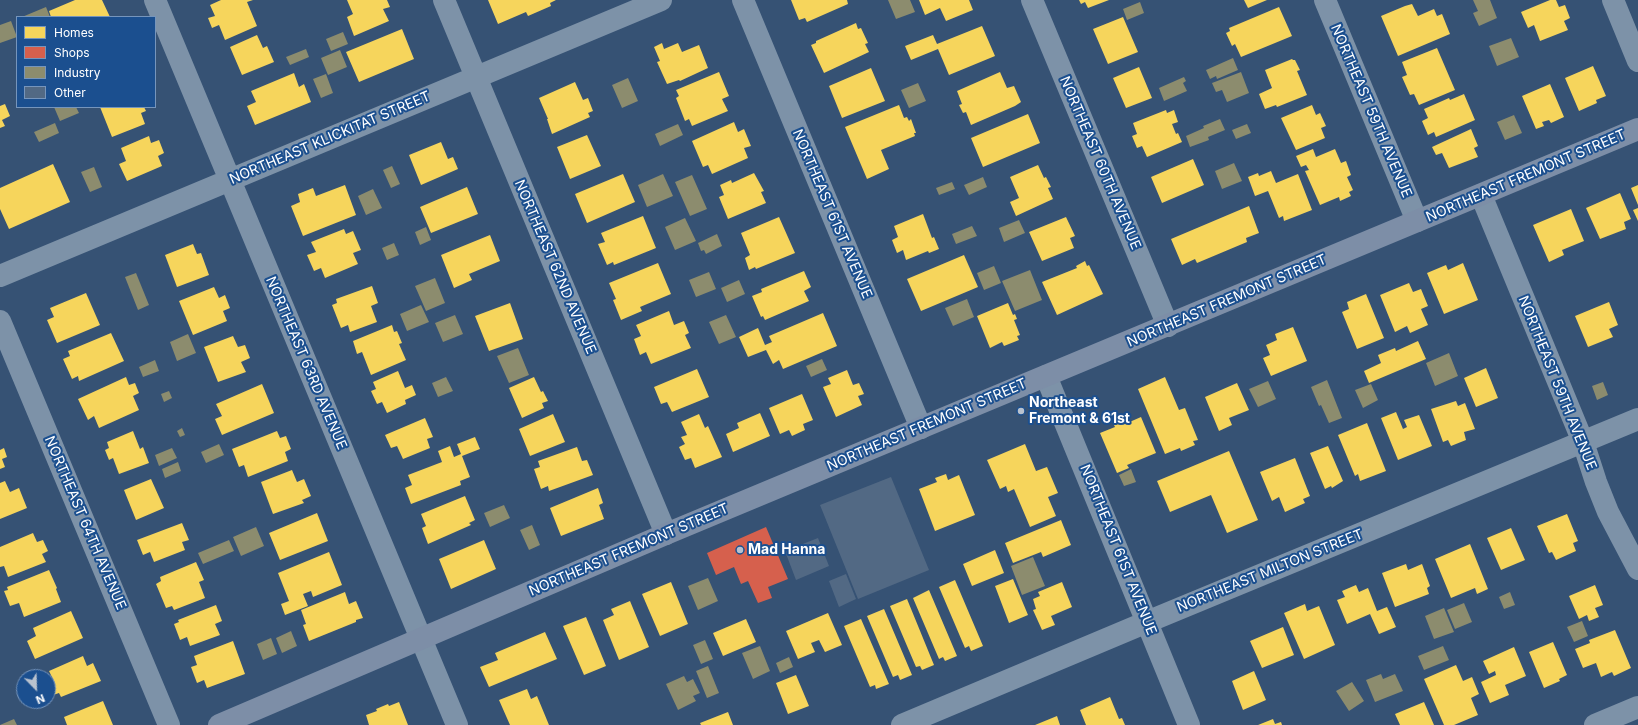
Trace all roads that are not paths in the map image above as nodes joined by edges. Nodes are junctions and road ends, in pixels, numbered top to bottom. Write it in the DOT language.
graph roads {
  1 [pos="155,0"];
  2 [pos="444,0"];
  3 [pos="661,0"];
  4 [pos="743,0"];
  5 [pos="1032,0"];
  6 [pos="1325,0"];
  7 [pos="1613,0"];
  8 [pos="1638,60"];
  9 [pos="476,77"];
  10 [pos="1638,129"];
  11 [pos="230,180"];
  12 [pos="1480,195"];
  13 [pos="1418,221"];
  14 [pos="0,276"];
  15 [pos="0,321"];
  16 [pos="1168,326"];
  17 [pos="1046,376"];
  18 [pos="1638,419"];
  19 [pos="921,428"];
  20 [pos="1583,442"];
  21 [pos="666,534"];
  22 [pos="1638,569"];
  23 [pos="1147,622"];
  24 [pos="421,639"];
  25 [pos="1638,707"];
  26 [pos="169,725"];
  27 [pos="219,725"];
  28 [pos="457,725"];
  29 [pos="902,725"];
  30 [pos="1189,725"];
  31 [pos="1595,725"];
  1 -- 11 [label="street, NORTHEAST 63RD AVENUE"];
  2 -- 9 [label="street, NORTHEAST 62ND AVENUE"];
  3 -- 9 [label="street, NORTHEAST KLICKITAT STREET"];
  4 -- 19 [label="street, NORTHEAST 61ST AVENUE"];
  5 -- 16 [label="street, NORTHEAST 60TH AVENUE"];
  6 -- 13 [label="street, NORTHEAST 59TH AVENUE"];
  7 -- 8 [label="street"];
  9 -- 11 [label="street, NORTHEAST KLICKITAT STREET"];
  9 -- 21 [label="street, NORTHEAST 62ND AVENUE"];
  10 -- 12 [label="main road, NORTHEAST FREMONT STREET"];
  11 -- 14 [label="street, NORTHEAST KLICKITAT STREET"];
  11 -- 24 [label="street, NORTHEAST 63RD AVENUE"];
  12 -- 13 [label="main road, NORTHEAST FREMONT STREET"];
  12 -- 20 [label="street, NORTHEAST 59TH AVENUE"];
  13 -- 16 [label="main road, NORTHEAST FREMONT STREET"];
  15 -- 26 [label="street, NORTHEAST 64TH AVENUE"];
  16 -- 17 [label="main road, NORTHEAST FREMONT STREET"];
  17 -- 19 [label="main road, NORTHEAST FREMONT STREET"];
  17 -- 23 [label="street, NORTHEAST 61ST AVENUE"];
  18 -- 20 [label="street, NORTHEAST MILTON STREET"];
  19 -- 21 [label="main road, NORTHEAST FREMONT STREET"];
  20 -- 22 [label="street, NORTHEAST 59TH AVENUE"];
  20 -- 23 [label="street, NORTHEAST MILTON STREET"];
  21 -- 24 [label="main road, NORTHEAST FREMONT STREET"];
  23 -- 29 [label="street, NORTHEAST MILTON STREET"];
  23 -- 30 [label="street, NORTHEAST 61ST AVENUE"];
  24 -- 27 [label="main road, NORTHEAST FREMONT STREET"];
  24 -- 28 [label="street, NORTHEAST 63RD AVENUE"];
  25 -- 31 [label="street"];
}
